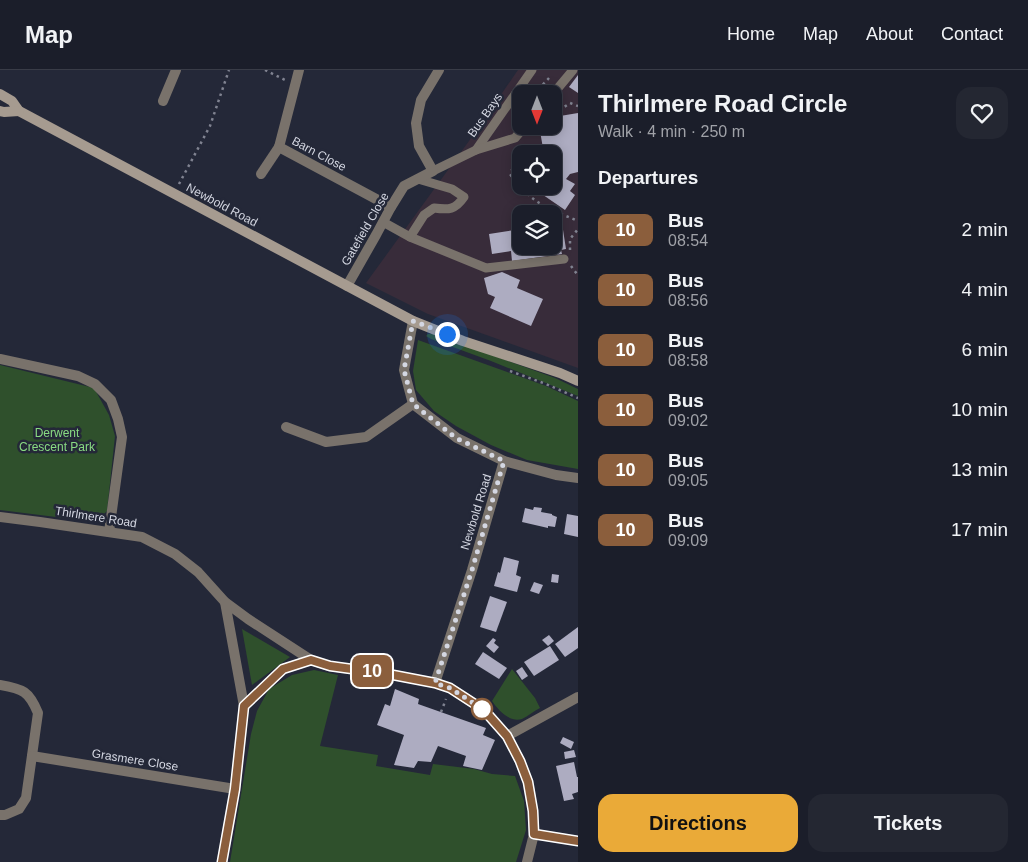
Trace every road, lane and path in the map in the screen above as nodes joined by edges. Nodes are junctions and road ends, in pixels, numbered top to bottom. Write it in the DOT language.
graph roads {
  1 [pos="176,70"];
  2 [pos="229,70"];
  3 [pos="265,70"];
  4 [pos="299,70"];
  5 [pos="439,70"];
  6 [pos="532,70"];
  7 [pos="573,70"];
  8 [pos="549,78"];
  9 [pos="295,85"];
  10 [pos="542,85"];
  11 [pos="560,85"];
  12 [pos="0,94"];
  13 [pos="163,101"];
  14 [pos="578,106"];
  15 [pos="562,108"];
  16 [pos="0,111"];
  17 [pos="19,111"];
  18 [pos="518,135"];
  19 [pos="525,144"];
  20 [pos="279,147"];
  21 [pos="476,150"];
  22 [pos="433,172"];
  23 [pos="261,174"];
  24 [pos="418,179"];
  25 [pos="174,194"];
  26 [pos="391,207"];
  27 [pos="578,221"];
  28 [pos="383,222"];
  29 [pos="410,237"];
  30 [pos="567,261"];
  31 [pos="578,273"];
  32 [pos="347,286"];
  33 [pos="413,321"];
  34 [pos="0,359"];
  35 [pos="578,381"];
  36 [pos="413,404"];
  37 [pos="286,427"];
  38 [pos="504,461"];
  39 [pos="578,478"];
  40 [pos="0,517"];
  41 [pos="109,532"];
  42 [pos="225,602"];
  43 [pos="311,660"];
  44 [pos="435,683"];
  45 [pos="0,685"];
  46 [pos="578,697"];
  47 [pos="244,706"];
  48 [pos="507,736"];
  49 [pos="32,756"];
  50 [pos="235,789"];
  51 [pos="0,815"];
  52 [pos="534,834"];
  53 [pos="578,840"];
  54 [pos="222,862"];
  55 [pos="527,862"];
  1 -- 13 [label="street"];
  2 -- 25 [label="path"];
  3 -- 9 [label="path"];
  4 -- 9 [label="street, Barn Close"];
  5 -- 22 [label="street"];
  6 -- 21 [label="lane, Bus Bays"];
  7 -- 11 [label="lane"];
  8 -- 10 [label="path"];
  9 -- 20 [label="street, Barn Close"];
  12 -- 17 [label="main road, Newbold Road"];
  14 -- 15 [label="path"];
  16 -- 17 [label="main road, Newbold Road"];
  17 -- 25 [label="main road, Newbold Road"];
  18 -- 21 [label="lane, Bus Bays"];
  19 -- 27 [label="path"];
  20 -- 23 [label="street"];
  20 -- 26 [label="street, Barn Close"];
  21 -- 22 [label="lane, Bus Bays"];
  22 -- 24 [label="street, Gatefield Close"];
  24 -- 26 [label="street, Gatefield Close"];
  24 -- 29 [label="lane"];
  25 -- 32 [label="main road, Newbold Road"];
  26 -- 28 [label="street, Gatefield Close"];
  28 -- 29 [label="lane"];
  28 -- 32 [label="street, Gatefield Close"];
  29 -- 30 [label="lane"];
  30 -- 31 [label="path"];
  32 -- 33 [label="main road, Newbold Road"];
  33 -- 35 [label="main road, Newbold Road"];
  33 -- 36 [label="street"];
  34 -- 41 [label="street"];
  36 -- 37 [label="street"];
  36 -- 38 [label="street, Newbold Road"];
  38 -- 39 [label="street, Newbold Road"];
  38 -- 44 [label="street, Newbold Road"];
  40 -- 41 [label="street, Thirlmere Road"];
  41 -- 42 [label="street, Thirlmere Road"];
  42 -- 43 [label="street, Thirlmere Road"];
  42 -- 47 [label="street"];
  43 -- 44 [label="street, Thirlmere Road"];
  43 -- 47 [label="street"];
  44 -- 48 [label="street, Thirlmere Road"];
  45 -- 49 [label="street"];
  46 -- 48 [label="street"];
  47 -- 50 [label="street"];
  48 -- 52 [label="street, Thirlmere Road"];
  49 -- 50 [label="street, Grasmere Close"];
  49 -- 51 [label="street"];
  50 -- 54 [label="street"];
  52 -- 53 [label="street"];
  52 -- 55 [label="street, Thirlmere Road"];
}
